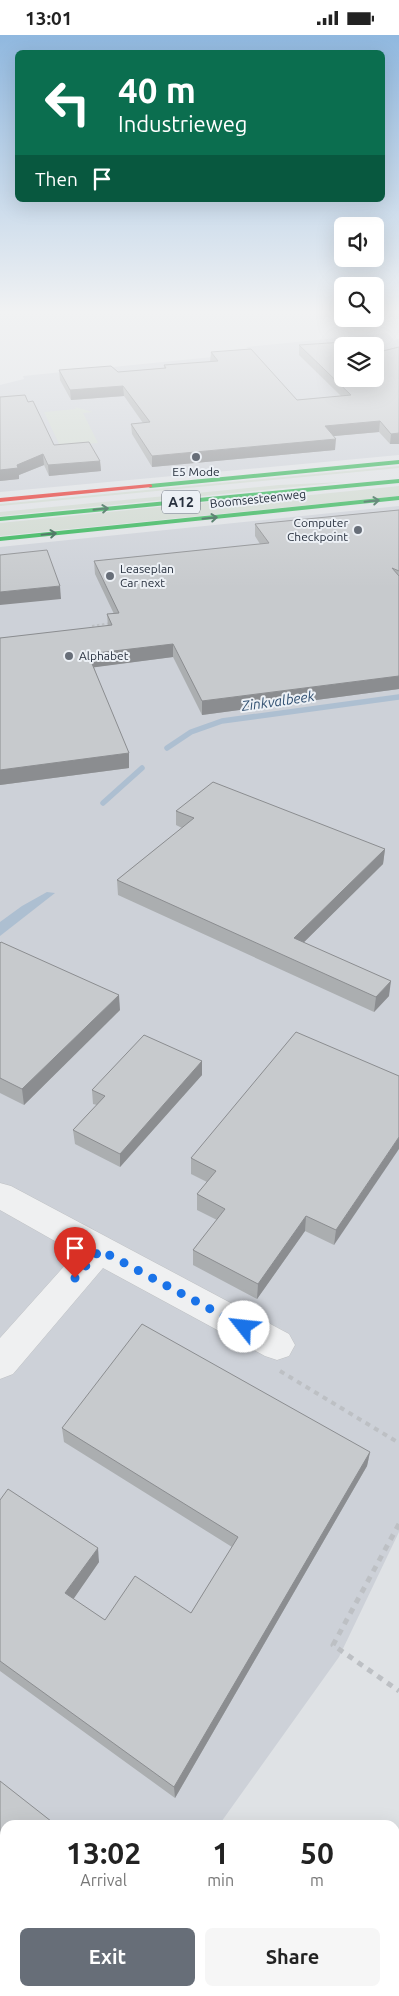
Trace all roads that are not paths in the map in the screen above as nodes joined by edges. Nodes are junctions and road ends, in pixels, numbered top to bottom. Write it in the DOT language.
graph roads {
  1 [pos="399,462"];
  2 [pos="399,471"];
  3 [pos="399,481"];
  4 [pos="399,498"];
  5 [pos="0,500"];
  6 [pos="0,509"];
  7 [pos="0,519"];
  8 [pos="0,539"];
  9 [pos="0,1195"];
  10 [pos="100,1250"];
  11 [pos="277,1345"];
  12 [pos="0,1363"];
  1 -- 5 [label="main road, Boomsesteenweg"];
  2 -- 6 [label="main road, A12"];
  7 -- 3 [label="main road, A12, one-way"];
  8 -- 4 [label="main road, Boomsesteenweg, one-way"];
  9 -- 10 [label="street"];
  10 -- 11 [label="street"];
  10 -- 12 [label="street"];
}
